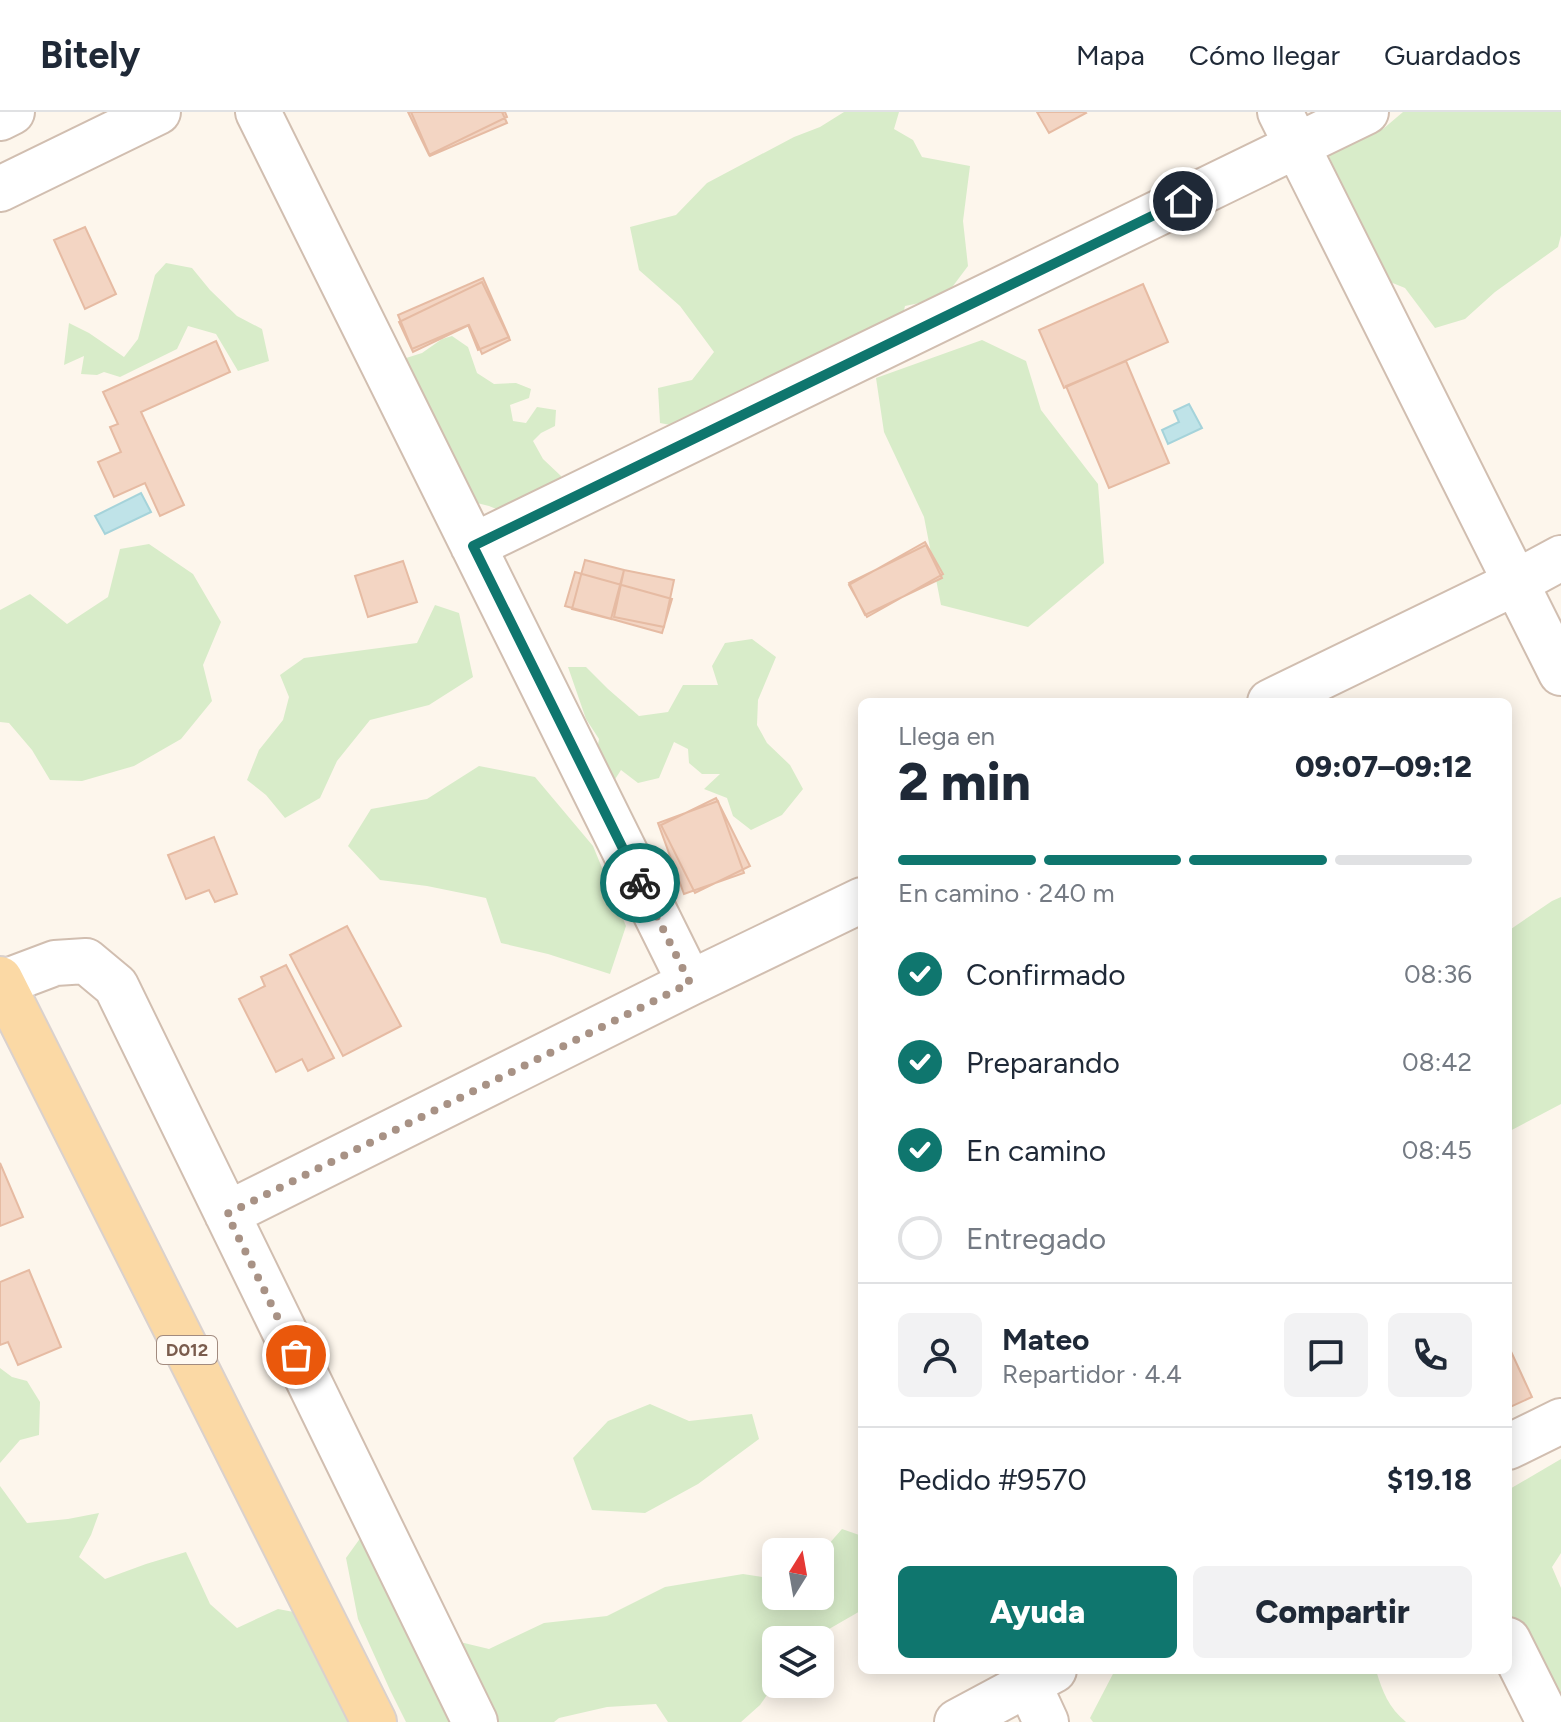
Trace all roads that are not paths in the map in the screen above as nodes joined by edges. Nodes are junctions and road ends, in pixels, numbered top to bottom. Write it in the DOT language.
graph roads {
  1 [pos="12,112"];
  2 [pos="158,112"];
  3 [pos="258,112"];
  4 [pos="1366,112"];
  5 [pos="0,118"];
  6 [pos="1289,129"];
  7 [pos="0,189"];
  8 [pos="473,546"];
  9 [pos="1561,558"];
  10 [pos="1515,583"];
  11 [pos="1561,673"];
  12 [pos="1278,698"];
  13 [pos="858,902"];
  14 [pos="1,981"];
  15 [pos="690,983"];
  16 [pos="227,1214"];
  17 [pos="1561,1421"];
  18 [pos="1512,1445"];
  19 [pos="1512,1648"];
  20 [pos="1041,1677"];
  21 [pos="374,1722"];
  22 [pos="475,1722"];
  23 [pos="957,1722"];
  24 [pos="1046,1722"];
  25 [pos="1549,1722"];
  1 -- 5 [label="street"];
  2 -- 7 [label="street"];
  3 -- 8 [label="street"];
  4 -- 6 [label="street"];
  6 -- 8 [label="street"];
  6 -- 10 [label="street"];
  8 -- 15 [label="street"];
  9 -- 10 [label="street"];
  10 -- 11 [label="street"];
  10 -- 12 [label="street"];
  13 -- 15 [label="street"];
  14 -- 16 [label="street"];
  14 -- 21 [label="main road, D012"];
  15 -- 16 [label="street"];
  16 -- 22 [label="street"];
  17 -- 18 [label="street"];
  19 -- 25 [label="street"];
  20 -- 23 [label="street"];
  20 -- 24 [label="street"];
}
